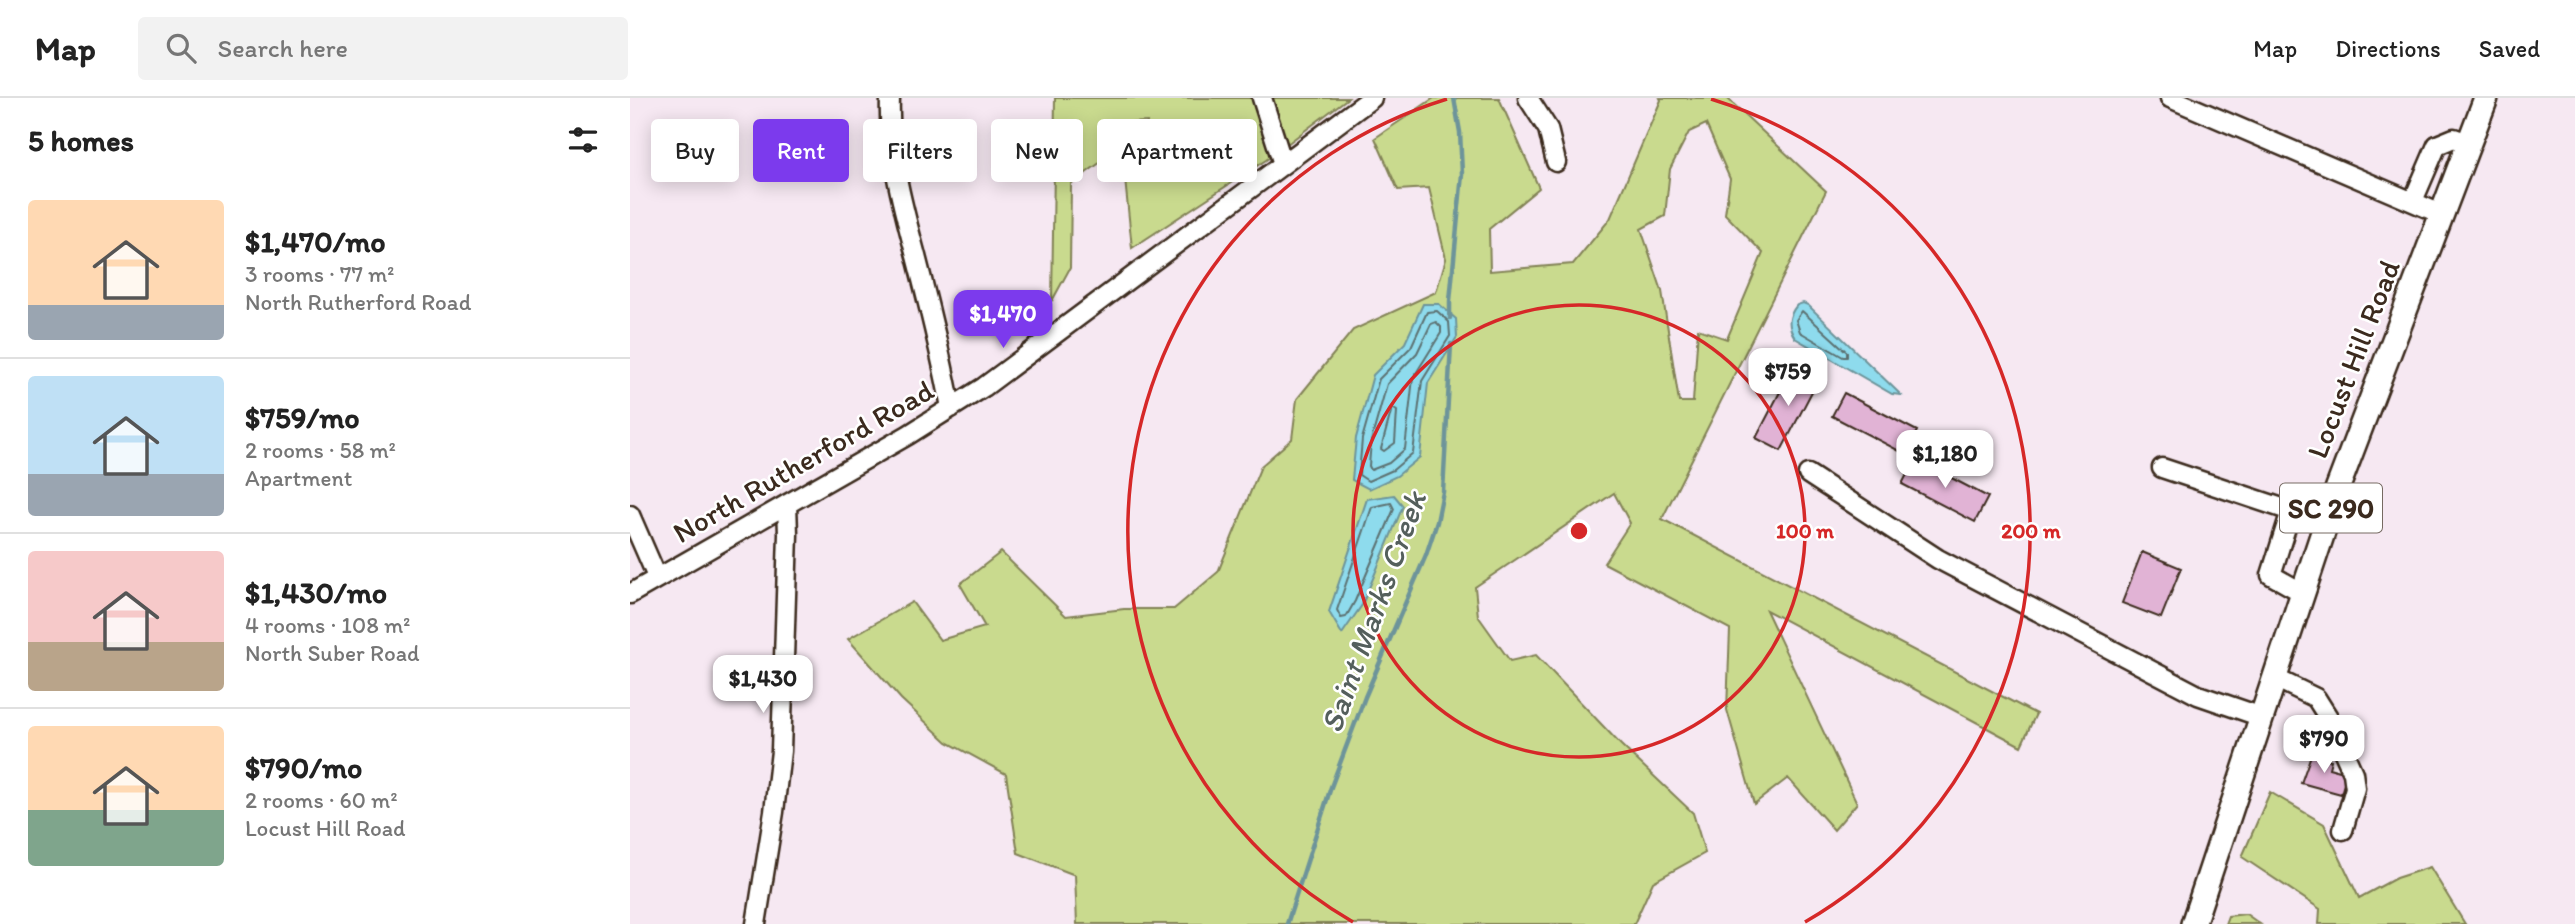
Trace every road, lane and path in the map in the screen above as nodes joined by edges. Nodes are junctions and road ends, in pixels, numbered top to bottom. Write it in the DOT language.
graph roads {
  1 [pos="890,98"];
  2 [pos="1262,98"];
  3 [pos="1372,98"];
  4 [pos="1528,98"];
  5 [pos="2170,98"];
  6 [pos="2486,98"];
  7 [pos="2468,143"];
  8 [pos="1556,162"];
  9 [pos="1283,164"];
  10 [pos="2413,201"];
  11 [pos="2441,214"];
  12 [pos="951,408"];
  13 [pos="2162,468"];
  14 [pos="1808,474"];
  15 [pos="786,504"];
  16 [pos="2291,511"];
  17 [pos="630,515"];
  18 [pos="2326,523"];
  19 [pos="657,578"];
  20 [pos="2303,593"];
  21 [pos="630,594"];
  22 [pos="2274,678"];
  23 [pos="2262,717"];
  24 [pos="2343,830"];
  25 [pos="756,924"];
  26 [pos="2193,924"];
  1 -- 12 [label="street"];
  2 -- 9 [label="street"];
  3 -- 9 [label="street, North Rutherford Road"];
  4 -- 8 [label="street"];
  5 -- 10 [label="street"];
  6 -- 7 [label="main road, Locust Hill Road / SC 290"];
  7 -- 10 [label="street"];
  7 -- 11 [label="main road, Locust Hill Road / SC 290"];
  9 -- 12 [label="street, North Rutherford Road"];
  10 -- 11 [label="street"];
  11 -- 18 [label="main road, Locust Hill Road / SC 290"];
  12 -- 15 [label="street, North Rutherford Road"];
  13 -- 16 [label="street"];
  14 -- 23 [label="street"];
  15 -- 19 [label="street, North Rutherford Road"];
  15 -- 25 [label="street"];
  16 -- 18 [label="street"];
  16 -- 20 [label="street"];
  17 -- 19 [label="street"];
  18 -- 20 [label="main road, Locust Hill Road / SC 290"];
  19 -- 21 [label="street, North Rutherford Road"];
  20 -- 22 [label="main road, Locust Hill Road / SC 290"];
  22 -- 23 [label="main road, Locust Hill Road / SC 290"];
  22 -- 24 [label="street"];
  23 -- 26 [label="main road, Locust Hill Road / SC 290"];
}
